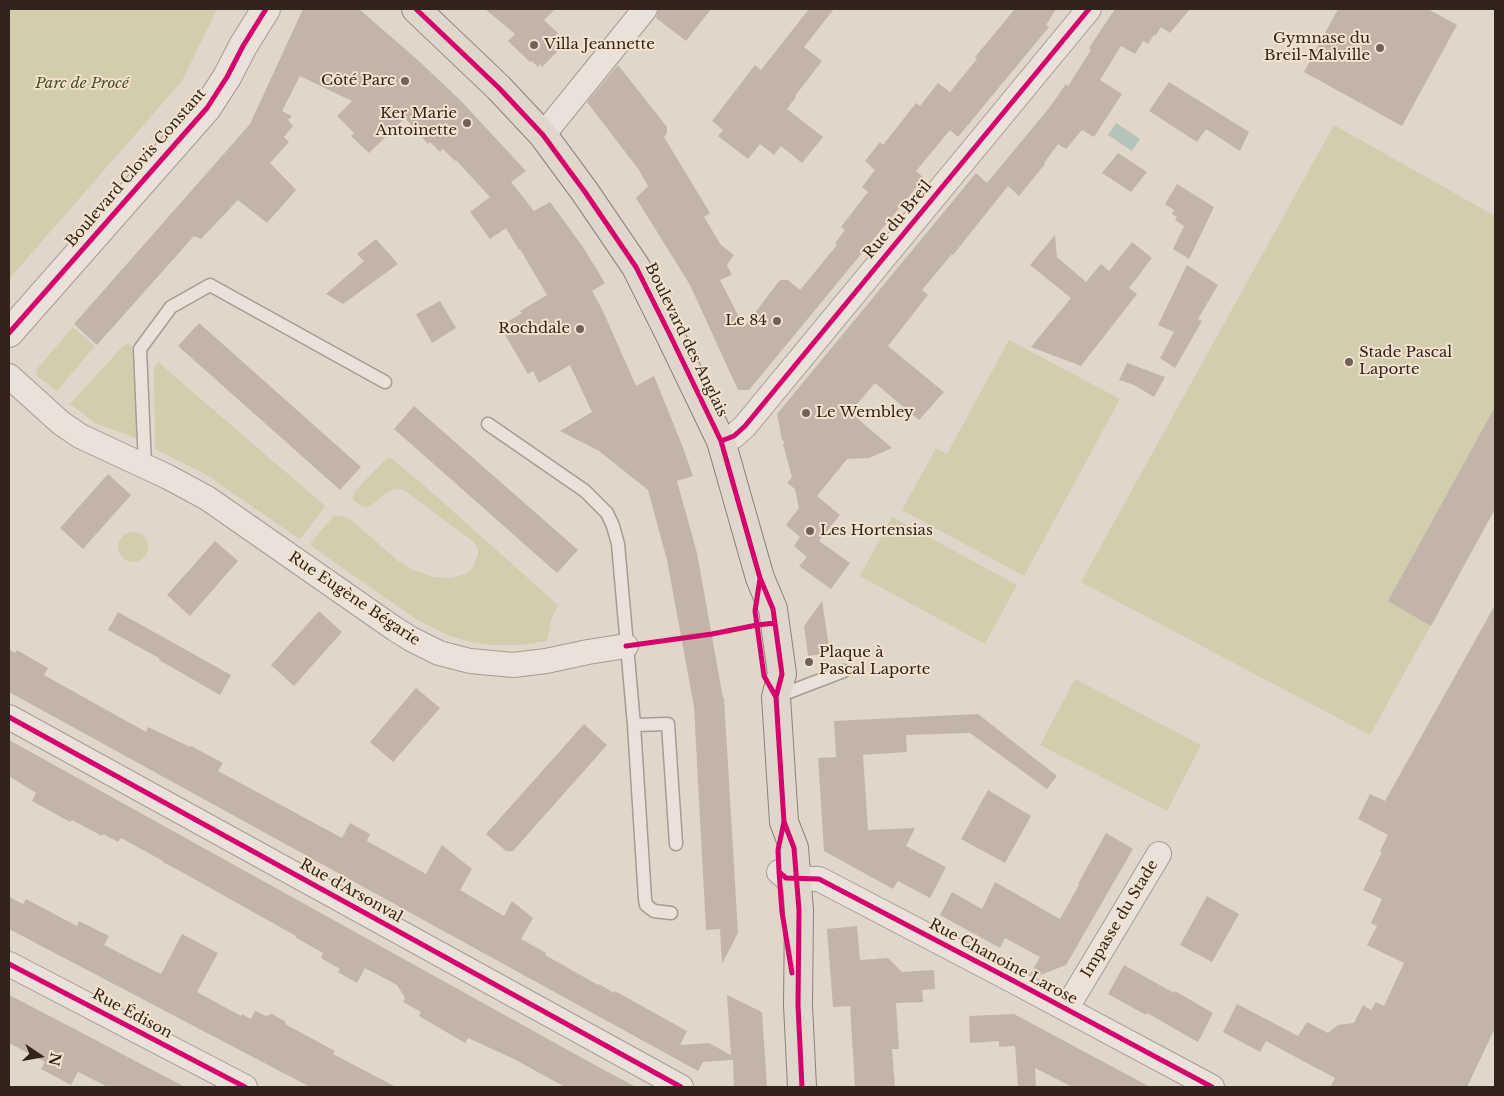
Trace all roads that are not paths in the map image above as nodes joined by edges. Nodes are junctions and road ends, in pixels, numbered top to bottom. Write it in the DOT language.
graph roads {
  1 [pos="254,9"];
  2 [pos="266,9"];
  3 [pos="416,9"];
  4 [pos="645,9"];
  5 [pos="1089,9"];
  6 [pos="242,46"];
  7 [pos="543,135"];
  8 [pos="9,333"];
  9 [pos="9,376"];
  10 [pos="385,382"];
  11 [pos="488,424"];
  12 [pos="721,441"];
  13 [pos="145,466"];
  14 [pos="626,646"];
  15 [pos="844,671"];
  16 [pos="776,697"];
  17 [pos="9,717"];
  18 [pos="634,725"];
  19 [pos="676,844"];
  20 [pos="1159,854"];
  21 [pos="788,876"];
  22 [pos="671,912"];
  23 [pos="9,964"];
  24 [pos="1066,1009"];
  25 [pos="245,1087"];
  26 [pos="681,1087"];
  27 [pos="802,1087"];
  28 [pos="1212,1087"];
  1 -- 6 [label="street, Boulevard Clovis Constant"];
  2 -- 6 [label="street, Boulevard Clovis Constant"];
  3 -- 7 [label="main road, Boulevard des Anglais"];
  4 -- 7 [label="street"];
  5 -- 12 [label="street, Rue du Breil"];
  6 -- 8 [label="street, Boulevard Clovis Constant"];
  7 -- 12 [label="main road, Boulevard des Anglais"];
  9 -- 13 [label="street, Rue Eugène Bégarie"];
  10 -- 13 [label="lane"];
  11 -- 14 [label="lane"];
  12 -- 16 [label="main road, Boulevard des Anglais"];
  13 -- 14 [label="street, Rue Eugène Bégarie"];
  14 -- 18 [label="lane"];
  15 -- 16 [label="lane"];
  16 -- 21 [label="main road, Boulevard des Anglais"];
  17 -- 26 [label="street, Rue d'Arsonval"];
  18 -- 19 [label="lane"];
  18 -- 22 [label="lane"];
  20 -- 24 [label="street, Impasse du Stade"];
  21 -- 24 [label="street, Rue Chanoine Larose"];
  21 -- 27 [label="main road, Boulevard des Anglais"];
  23 -- 25 [label="street, Rue Édison"];
  24 -- 28 [label="street, Rue Chanoine Larose"];
}
